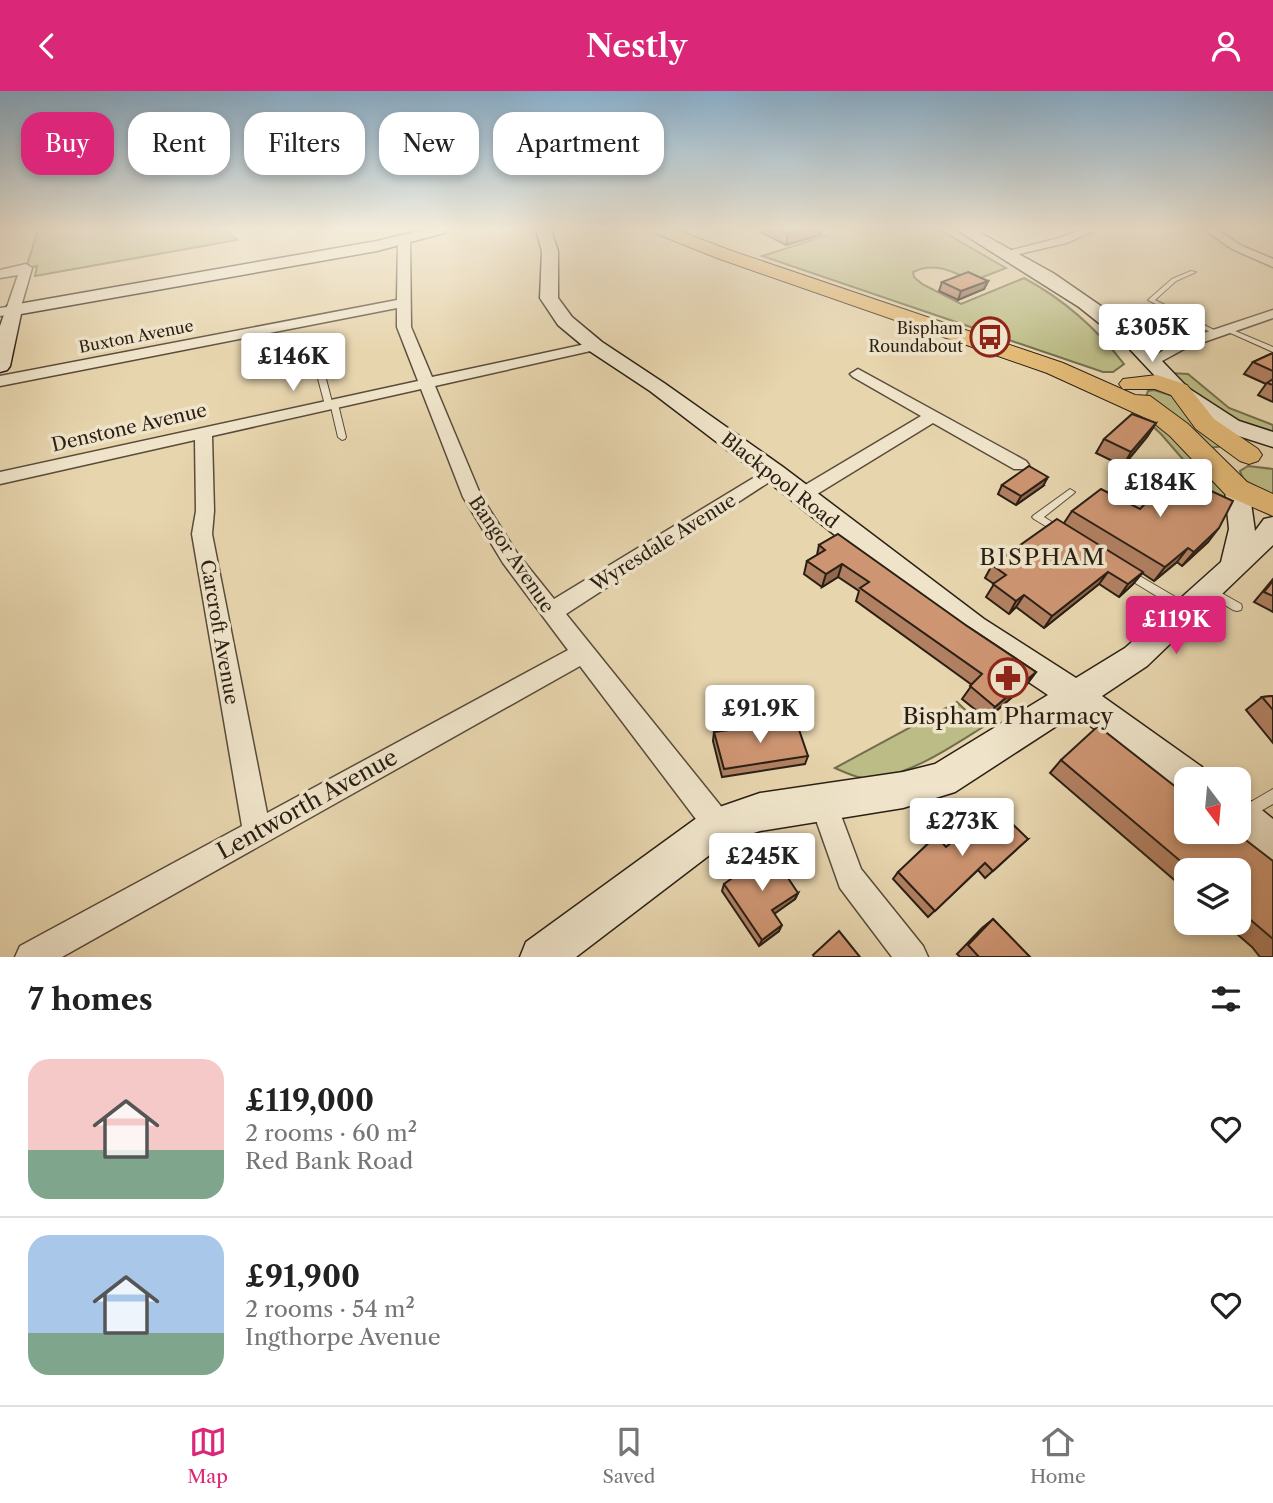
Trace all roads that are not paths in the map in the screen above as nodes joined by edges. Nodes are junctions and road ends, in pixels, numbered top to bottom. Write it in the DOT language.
graph roads {
  1 [pos="18,270"];
  2 [pos="24,270"];
  3 [pos="230,270"];
  4 [pos="406,270"];
  5 [pos="550,270"];
  6 [pos="771,270"];
  7 [pos="1037,270"];
  8 [pos="1193,272"];
  9 [pos="0,274"];
  10 [pos="403,303"];
  11 [pos="6,311"];
  12 [pos="1096,311"];
  13 [pos="1273,314"];
  14 [pos="1222,331"];
  15 [pos="1131,339"];
  16 [pos="4,340"];
  17 [pos="595,346"];
  18 [pos="1179,346"];
  19 [pos="1273,350"];
  20 [pos="1153,362"];
  21 [pos="0,366"];
  22 [pos="1055,368"];
  23 [pos="321,375"];
  24 [pos="858,375"];
  25 [pos="0,381"];
  26 [pos="1133,382"];
  27 [pos="424,383"];
  28 [pos="1181,392"];
  29 [pos="331,404"];
  30 [pos="1157,414"];
  31 [pos="933,416"];
  32 [pos="203,431"];
  33 [pos="342,437"];
  34 [pos="1265,452"];
  35 [pos="1185,465"];
  36 [pos="1020,466"];
  37 [pos="774,473"];
  38 [pos="1225,475"];
  39 [pos="0,478"];
  40 [pos="1070,492"];
  41 [pos="802,495"];
  42 [pos="1273,506"];
  43 [pos="1273,526"];
  44 [pos="1072,538"];
  45 [pos="1234,564"];
  46 [pos="1119,567"];
  47 [pos="1199,600"];
  48 [pos="1237,607"];
  49 [pos="551,612"];
  50 [pos="583,653"];
  51 [pos="1074,695"];
  52 [pos="1174,768"];
  53 [pos="1273,796"];
  54 [pos="823,803"];
  55 [pos="1251,809"];
  56 [pos="1251,824"];
  57 [pos="718,825"];
  58 [pos="257,832"];
  59 [pos="1273,843"];
  60 [pos="31,957"];
  61 [pos="541,957"];
  62 [pos="912,957"];
  1 -- 9 [label="street"];
  2 -- 11 [label="street"];
  3 -- 11 [label="street"];
  4 -- 10 [label="street, Bangor Avenue"];
  5 -- 17 [label="street, Blackpool Road"];
  6 -- 22 [label="main road"];
  7 -- 12 [label="street"];
  8 -- 14 [label="lane"];
  10 -- 25 [label="street, Buxton Avenue"];
  10 -- 27 [label="street, Bangor Avenue"];
  11 -- 16 [label="street"];
  12 -- 15 [label="street"];
  12 -- 26 [label="street"];
  13 -- 14 [label="street"];
  14 -- 18 [label="street"];
  14 -- 19 [label="lane"];
  15 -- 18 [label="street"];
  15 -- 20 [label="street"];
  16 -- 21 [label="street"];
  17 -- 27 [label="street, Denstone Avenue"];
  17 -- 37 [label="street, Blackpool Road"];
  18 -- 20 [label="street"];
  20 -- 28 [label="street"];
  22 -- 26 [label="main road"];
  22 -- 30 [label="main road"];
  23 -- 29 [label="lane"];
  24 -- 31 [label="street"];
  26 -- 28 [label="main road"];
  26 -- 30 [label="main road"];
  27 -- 29 [label="street, Denstone Avenue"];
  27 -- 49 [label="street, Bangor Avenue"];
  28 -- 34 [label="main road"];
  29 -- 32 [label="street, Denstone Avenue"];
  29 -- 33 [label="lane"];
  30 -- 38 [label="main road"];
  31 -- 36 [label="street"];
  31 -- 41 [label="street"];
  32 -- 39 [label="street, Denstone Avenue"];
  32 -- 58 [label="street, Carcroft Avenue"];
  34 -- 38 [label="main road"];
  35 -- 38 [label="lane"];
  37 -- 41 [label="street, Blackpool Road"];
  37 -- 49 [label="street, Wyresdale Avenue"];
  38 -- 42 [label="main road"];
  38 -- 45 [label="street"];
  40 -- 44 [label="lane"];
  41 -- 51 [label="street, Blackpool Road"];
  43 -- 45 [label="street"];
  45 -- 47 [label="street"];
  46 -- 47 [label="lane"];
  47 -- 48 [label="lane"];
  47 -- 51 [label="street"];
  49 -- 50 [label="street, Bangor Avenue"];
  50 -- 57 [label="street, Bangor Avenue"];
  50 -- 58 [label="street, Lentworth Avenue"];
  51 -- 52 [label="street, Blackpool Road"];
  51 -- 54 [label="street"];
  53 -- 55 [label="lane"];
  54 -- 57 [label="street"];
  54 -- 62 [label="street"];
  56 -- 59 [label="street"];
  57 -- 61 [label="street"];
  58 -- 60 [label="street, Lentworth Avenue"];
}
